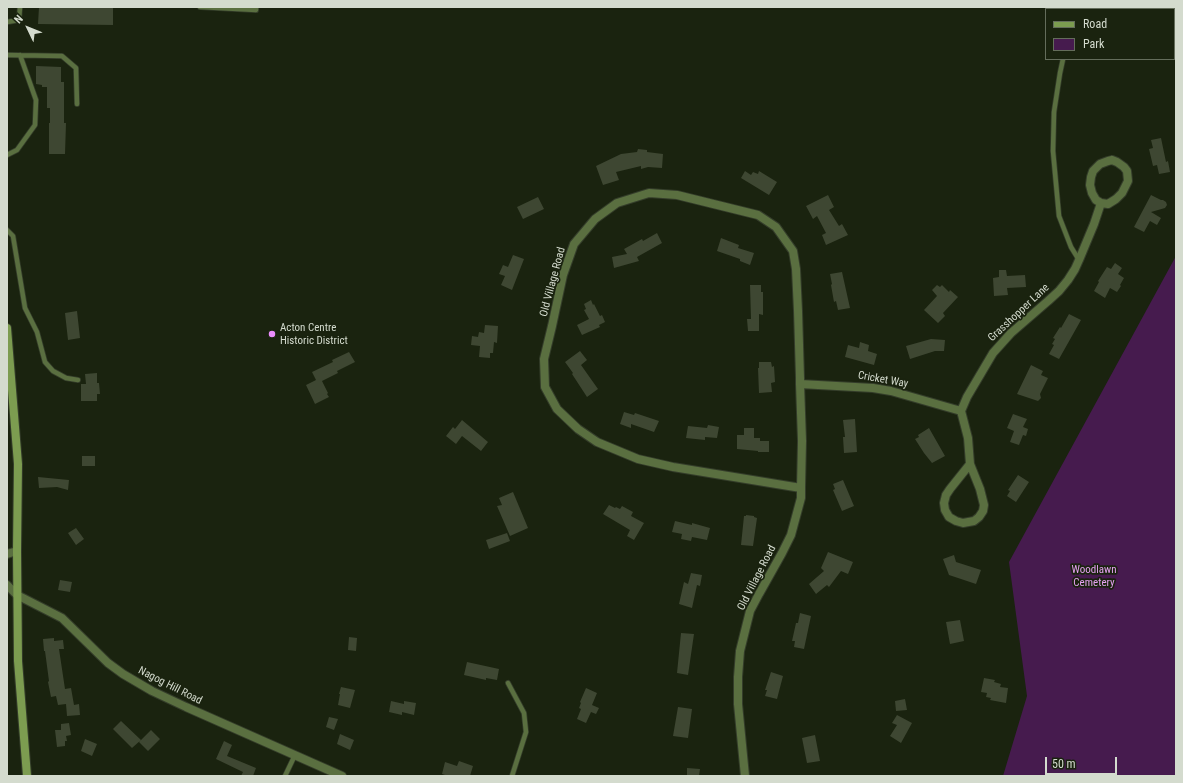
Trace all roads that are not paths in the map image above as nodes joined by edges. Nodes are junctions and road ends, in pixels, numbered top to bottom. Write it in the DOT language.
graph roads {
  1 [pos="20,7"];
  2 [pos="200,7"];
  3 [pos="256,7"];
  4 [pos="7,22"];
  5 [pos="7,55"];
  6 [pos="20,55"];
  7 [pos="1063,60"];
  8 [pos="77,104"];
  9 [pos="7,154"];
  10 [pos="1101,203"];
  11 [pos="7,230"];
  12 [pos="1079,260"];
  13 [pos="7,328"];
  14 [pos="78,380"];
  15 [pos="800,384"];
  16 [pos="961,411"];
  17 [pos="970,464"];
  18 [pos="801,488"];
  19 [pos="17,551"];
  20 [pos="7,554"];
  21 [pos="7,585"];
  22 [pos="17,595"];
  23 [pos="508,683"];
  24 [pos="295,755"];
  25 [pos="27,776"];
  26 [pos="285,776"];
  27 [pos="342,776"];
  28 [pos="512,776"];
  29 [pos="745,776"];
  1 -- 4 [label="lane"];
  2 -- 3 [label="lane"];
  5 -- 6 [label="lane"];
  6 -- 8 [label="lane"];
  6 -- 9 [label="lane"];
  7 -- 12 [label="lane"];
  10 -- 10 [label="street"];
  10 -- 12 [label="street, Grasshopper Lane"];
  11 -- 14 [label="lane"];
  12 -- 16 [label="street, Grasshopper Lane"];
  13 -- 19 [label="main road"];
  15 -- 16 [label="street, Cricket Way"];
  15 -- 18 [label="street, Old Village Road"];
  15 -- 18 [label="street, Old Village Road"];
  16 -- 17 [label="street"];
  17 -- 17 [label="street"];
  18 -- 29 [label="street, Old Village Road"];
  19 -- 20 [label="street"];
  19 -- 22 [label="main road"];
  21 -- 22 [label="street, Nagog Hill Road"];
  22 -- 24 [label="street, Nagog Hill Road"];
  22 -- 25 [label="main road"];
  23 -- 28 [label="lane"];
  24 -- 26 [label="lane"];
  24 -- 27 [label="street, Nagog Hill Road"];
}
